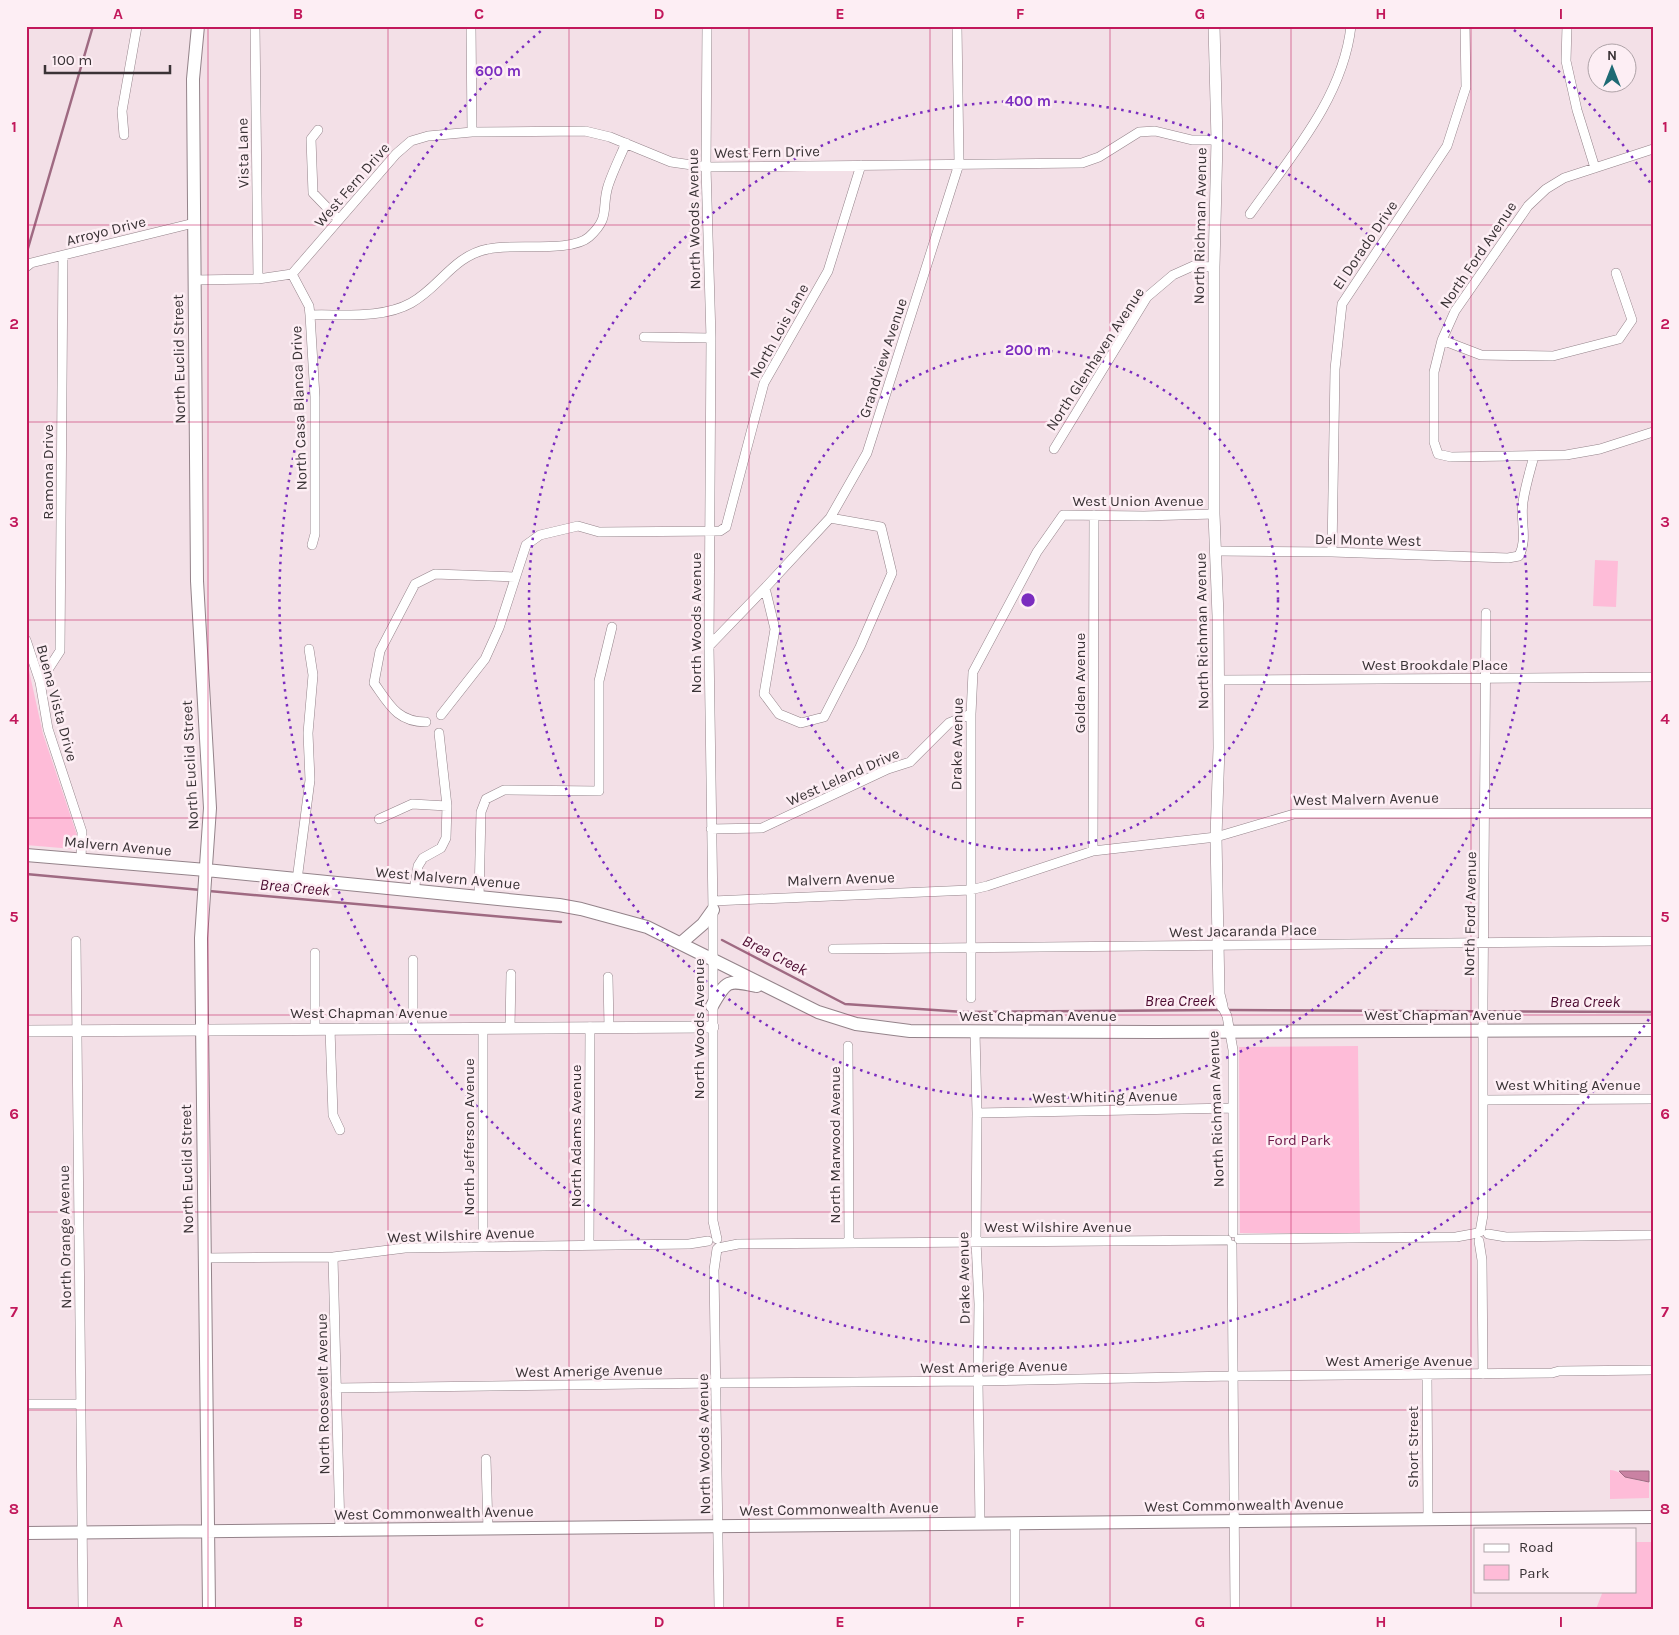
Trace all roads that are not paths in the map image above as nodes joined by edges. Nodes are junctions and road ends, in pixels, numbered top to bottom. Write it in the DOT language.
graph roads {
  1 [pos="137,26"];
  2 [pos="198,26"];
  3 [pos="255,26"];
  4 [pos="471,26"];
  5 [pos="707,26"];
  6 [pos="957,26"];
  7 [pos="1214,26"];
  8 [pos="1351,26"];
  9 [pos="1465,26"];
  10 [pos="1567,26"];
  11 [pos="318,130"];
  12 [pos="472,132"];
  13 [pos="124,135"];
  14 [pos="1217,140"];
  15 [pos="626,143"];
  16 [pos="1653,149"];
  17 [pos="959,164"];
  18 [pos="861,165"];
  19 [pos="706,167"];
  20 [pos="1595,168"];
  21 [pos="1250,214"];
  22 [pos="340,220"];
  23 [pos="194,223"];
  24 [pos="63,256"];
  25 [pos="26,267"];
  26 [pos="1214,267"];
  27 [pos="1616,273"];
  28 [pos="292,274"];
  29 [pos="258,279"];
  30 [pos="194,280"];
  31 [pos="310,315"];
  32 [pos="644,337"];
  33 [pos="711,338"];
  34 [pos="1442,340"];
  35 [pos="1653,432"];
  36 [pos="1054,449"];
  37 [pos="1534,456"];
  38 [pos="1214,514"];
  39 [pos="1063,515"];
  40 [pos="1094,515"];
  41 [pos="830,518"];
  42 [pos="710,531"];
  43 [pos="312,546"];
  44 [pos="1216,551"];
  45 [pos="1332,552"];
  46 [pos="515,577"];
  47 [pos="765,588"];
  48 [pos="1486,613"];
  49 [pos="612,627"];
  50 [pos="26,640"];
  51 [pos="709,646"];
  52 [pos="309,649"];
  53 [pos="1653,677"];
  54 [pos="1486,678"];
  55 [pos="1218,680"];
  56 [pos="40,682"];
  57 [pos="971,714"];
  58 [pos="441,715"];
  59 [pos="426,722"];
  60 [pos="439,733"];
  61 [pos="447,806"];
  62 [pos="1484,813"];
  63 [pos="1653,813"];
  64 [pos="379,819"];
  65 [pos="711,830"];
  66 [pos="1216,837"];
  67 [pos="1093,851"];
  68 [pos="26,855"];
  69 [pos="81,859"];
  70 [pos="205,876"];
  71 [pos="297,880"];
  72 [pos="970,890"];
  73 [pos="414,891"];
  74 [pos="479,898"];
  75 [pos="713,905"];
  76 [pos="1653,940"];
  77 [pos="76,941"];
  78 [pos="681,942"];
  79 [pos="1483,942"];
  80 [pos="1219,945"];
  81 [pos="970,948"];
  82 [pos="833,949"];
  83 [pos="315,953"];
  84 [pos="712,958"];
  85 [pos="414,960"];
  86 [pos="511,974"];
  87 [pos="608,977"];
  88 [pos="771,989"];
  89 [pos="971,998"];
  90 [pos="712,1006"];
  91 [pos="1225,1011"];
  92 [pos="712,1026"];
  93 [pos="590,1027"];
  94 [pos="608,1027"];
  95 [pos="483,1028"];
  96 [pos="510,1028"];
  97 [pos="315,1029"];
  98 [pos="330,1029"];
  99 [pos="414,1029"];
  100 [pos="77,1030"];
  101 [pos="201,1030"];
  102 [pos="1653,1030"];
  103 [pos="26,1031"];
  104 [pos="1483,1031"];
  105 [pos="975,1032"];
  106 [pos="1230,1032"];
  107 [pos="848,1046"];
  108 [pos="1653,1099"];
  109 [pos="1484,1100"];
  110 [pos="1233,1108"];
  111 [pos="977,1113"];
  112 [pos="340,1130"];
  113 [pos="1653,1235"];
  114 [pos="1483,1237"];
  115 [pos="1233,1239"];
  116 [pos="976,1241"];
  117 [pos="849,1243"];
  118 [pos="713,1244"];
  119 [pos="589,1246"];
  120 [pos="483,1247"];
  121 [pos="333,1257"];
  122 [pos="204,1258"];
  123 [pos="1653,1370"];
  124 [pos="1427,1374"];
  125 [pos="1483,1374"];
  126 [pos="1233,1376"];
  127 [pos="978,1382"];
  128 [pos="716,1383"];
  129 [pos="336,1388"];
  130 [pos="26,1404"];
  131 [pos="80,1404"];
  132 [pos="486,1459"];
  133 [pos="1653,1517"];
  134 [pos="1428,1519"];
  135 [pos="1235,1521"];
  136 [pos="980,1524"];
  137 [pos="1015,1524"];
  138 [pos="719,1526"];
  139 [pos="488,1529"];
  140 [pos="340,1530"];
  141 [pos="208,1532"];
  142 [pos="26,1533"];
  143 [pos="82,1533"];
  144 [pos="83,1609"];
  145 [pos="209,1609"];
  146 [pos="719,1609"];
  147 [pos="1015,1609"];
  148 [pos="1235,1609"];
  1 -- 13 [label="street"];
  2 -- 23 [label="main road, North Euclid Street"];
  3 -- 29 [label="street, Vista Lane"];
  4 -- 12 [label="street"];
  5 -- 19 [label="street, North Woods Avenue"];
  6 -- 17 [label="street, Grandview Avenue"];
  7 -- 14 [label="street, North Richman Avenue"];
  8 -- 21 [label="street"];
  9 -- 45 [label="street, El Dorado Drive"];
  10 -- 20 [label="street"];
  11 -- 22 [label="street"];
  12 -- 15 [label="street, West Fern Drive"];
  12 -- 22 [label="street, West Fern Drive"];
  14 -- 17 [label="street, West Fern Drive"];
  14 -- 26 [label="street, North Richman Avenue"];
  15 -- 19 [label="street, West Fern Drive"];
  15 -- 31 [label="street"];
  16 -- 20 [label="street, North Ford Avenue"];
  17 -- 18 [label="street, West Fern Drive"];
  17 -- 41 [label="street, Grandview Avenue"];
  18 -- 19 [label="street, West Fern Drive"];
  18 -- 42 [label="street, North Lois Lane"];
  19 -- 33 [label="street, North Woods Avenue"];
  20 -- 34 [label="street, North Ford Avenue"];
  22 -- 28 [label="street, West Fern Drive"];
  23 -- 24 [label="street, Arroyo Drive"];
  23 -- 30 [label="main road, North Euclid Street"];
  24 -- 25 [label="street, Arroyo Drive"];
  24 -- 56 [label="street, Ramona Drive"];
  26 -- 36 [label="street, North Glenhaven Avenue"];
  26 -- 38 [label="street, North Richman Avenue"];
  27 -- 34 [label="street"];
  28 -- 29 [label="street"];
  28 -- 31 [label="street, North Casa Blanca Drive"];
  29 -- 30 [label="street"];
  30 -- 70 [label="main road, North Euclid Street"];
  31 -- 43 [label="street, North Casa Blanca Drive"];
  32 -- 33 [label="street"];
  33 -- 42 [label="street, North Woods Avenue"];
  34 -- 37 [label="street, North Ford Avenue"];
  35 -- 37 [label="street"];
  37 -- 45 [label="street, Del Monte West"];
  38 -- 40 [label="street, West Union Avenue"];
  38 -- 44 [label="street, North Richman Avenue"];
  39 -- 40 [label="street, West Union Avenue"];
  39 -- 57 [label="street, Drake Avenue"];
  40 -- 67 [label="street, Golden Avenue"];
  41 -- 47 [label="street, Grandview Avenue"];
  41 -- 47 [label="street"];
  42 -- 46 [label="street"];
  42 -- 51 [label="street, North Woods Avenue"];
  44 -- 45 [label="street, Del Monte West"];
  44 -- 55 [label="street, North Richman Avenue"];
  46 -- 58 [label="street"];
  46 -- 59 [label="street"];
  47 -- 51 [label="street, Grandview Avenue"];
  48 -- 54 [label="street, North Ford Avenue"];
  49 -- 74 [label="street"];
  50 -- 56 [label="street, Buena Vista Drive"];
  51 -- 65 [label="street, North Woods Avenue"];
  52 -- 71 [label="street"];
  53 -- 54 [label="street, West Brookdale Place"];
  54 -- 55 [label="street, West Brookdale Place"];
  54 -- 62 [label="street, North Ford Avenue"];
  55 -- 66 [label="street, North Richman Avenue"];
  56 -- 69 [label="street, Buena Vista Drive"];
  57 -- 65 [label="street, West Leland Drive"];
  57 -- 72 [label="street, Drake Avenue"];
  60 -- 61 [label="street"];
  61 -- 64 [label="street"];
  61 -- 73 [label="street"];
  62 -- 63 [label="street, West Malvern Avenue"];
  62 -- 66 [label="street, West Malvern Avenue"];
  62 -- 79 [label="street, North Ford Avenue"];
  65 -- 75 [label="street, North Woods Avenue"];
  66 -- 67 [label="street, West Malvern Avenue"];
  66 -- 80 [label="street, North Richman Avenue"];
  67 -- 72 [label="street, West Malvern Avenue"];
  68 -- 69 [label="main road, Malvern Avenue"];
  69 -- 70 [label="main road, Malvern Avenue"];
  70 -- 71 [label="main road, West Malvern Avenue"];
  70 -- 101 [label="main road, North Euclid Street"];
  71 -- 73 [label="main road, West Malvern Avenue"];
  72 -- 75 [label="street, Malvern Avenue"];
  72 -- 81 [label="street, Drake Avenue"];
  73 -- 74 [label="main road, West Malvern Avenue"];
  74 -- 78 [label="main road, West Malvern Avenue"];
  75 -- 78 [label="main road"];
  75 -- 84 [label="street, North Woods Avenue"];
  76 -- 79 [label="street, West Jacaranda Place"];
  77 -- 100 [label="street, North Orange Avenue"];
  78 -- 84 [label="main road, West Chapman Avenue"];
  79 -- 80 [label="street, West Jacaranda Place"];
  79 -- 104 [label="street, North Ford Avenue"];
  80 -- 81 [label="street, West Jacaranda Place"];
  80 -- 91 [label="street, North Richman Avenue"];
  81 -- 82 [label="street, West Jacaranda Place"];
  81 -- 89 [label="street, Drake Avenue"];
  83 -- 97 [label="street"];
  84 -- 88 [label="main road, West Chapman Avenue"];
  84 -- 90 [label="street, North Woods Avenue"];
  85 -- 99 [label="street"];
  86 -- 96 [label="street"];
  87 -- 94 [label="street"];
  88 -- 90 [label="main road"];
  88 -- 105 [label="main road, West Chapman Avenue"];
  90 -- 92 [label="street, North Woods Avenue"];
  91 -- 106 [label="street, North Richman Avenue"];
  92 -- 94 [label="street, West Chapman Avenue"];
  92 -- 118 [label="street, North Woods Avenue"];
  93 -- 94 [label="street, West Chapman Avenue"];
  93 -- 96 [label="street, West Chapman Avenue"];
  93 -- 119 [label="street, North Adams Avenue"];
  95 -- 96 [label="street, West Chapman Avenue"];
  95 -- 99 [label="street, West Chapman Avenue"];
  95 -- 120 [label="street, North Jefferson Avenue"];
  97 -- 98 [label="street, West Chapman Avenue"];
  97 -- 101 [label="street, West Chapman Avenue"];
  98 -- 99 [label="street, West Chapman Avenue"];
  98 -- 112 [label="street"];
  100 -- 101 [label="street, West Chapman Avenue"];
  100 -- 103 [label="street, West Chapman Avenue"];
  100 -- 131 [label="street, North Orange Avenue"];
  101 -- 122 [label="main road, North Euclid Street"];
  102 -- 104 [label="main road, West Chapman Avenue"];
  104 -- 106 [label="main road, West Chapman Avenue"];
  104 -- 109 [label="street, North Ford Avenue"];
  105 -- 106 [label="main road, West Chapman Avenue"];
  105 -- 111 [label="street, Drake Avenue"];
  106 -- 110 [label="street, North Richman Avenue"];
  107 -- 117 [label="street, North Marwood Avenue"];
  108 -- 109 [label="street, West Whiting Avenue"];
  109 -- 114 [label="street, North Ford Avenue"];
  110 -- 111 [label="street, West Whiting Avenue"];
  110 -- 115 [label="street, North Richman Avenue"];
  111 -- 116 [label="street, Drake Avenue"];
  113 -- 114 [label="street, West Wilshire Avenue"];
  114 -- 115 [label="street, West Wilshire Avenue"];
  114 -- 125 [label="street, North Ford Avenue"];
  115 -- 116 [label="street, West Wilshire Avenue"];
  115 -- 126 [label="street, North Richman Avenue"];
  116 -- 117 [label="street, West Wilshire Avenue"];
  116 -- 127 [label="street, Drake Avenue"];
  117 -- 118 [label="street, West Wilshire Avenue"];
  118 -- 119 [label="street, West Wilshire Avenue"];
  118 -- 128 [label="street, North Woods Avenue"];
  119 -- 120 [label="street, West Wilshire Avenue"];
  120 -- 121 [label="street, West Wilshire Avenue"];
  121 -- 122 [label="street, West Wilshire Avenue"];
  121 -- 129 [label="street, North Roosevelt Avenue"];
  122 -- 141 [label="main road, North Euclid Street"];
  123 -- 125 [label="street, West Amerige Avenue"];
  124 -- 125 [label="street, West Amerige Avenue"];
  124 -- 126 [label="street, West Amerige Avenue"];
  124 -- 134 [label="street, Short Street"];
  126 -- 127 [label="street, West Amerige Avenue"];
  126 -- 135 [label="street, North Richman Avenue"];
  127 -- 128 [label="street, West Amerige Avenue"];
  127 -- 136 [label="street, Drake Avenue"];
  128 -- 129 [label="street, West Amerige Avenue"];
  128 -- 138 [label="street, North Woods Avenue"];
  129 -- 140 [label="street, North Roosevelt Avenue"];
  130 -- 131 [label="street"];
  131 -- 143 [label="street, North Orange Avenue"];
  132 -- 139 [label="street"];
  133 -- 134 [label="main road, West Commonwealth Avenue"];
  134 -- 135 [label="main road, West Commonwealth Avenue"];
  135 -- 137 [label="main road, West Commonwealth Avenue"];
  135 -- 148 [label="street, North Richman Avenue"];
  136 -- 137 [label="main road, West Commonwealth Avenue"];
  136 -- 138 [label="main road, West Commonwealth Avenue"];
  137 -- 147 [label="street"];
  138 -- 139 [label="main road, West Commonwealth Avenue"];
  138 -- 146 [label="street, North Woods Avenue"];
  139 -- 140 [label="main road, West Commonwealth Avenue"];
  140 -- 141 [label="main road, West Commonwealth Avenue"];
  141 -- 143 [label="main road, West Commonwealth Avenue"];
  141 -- 145 [label="main road, North Euclid Street"];
  142 -- 143 [label="main road, West Commonwealth Avenue"];
  143 -- 144 [label="street, North Orange Avenue"];
}
